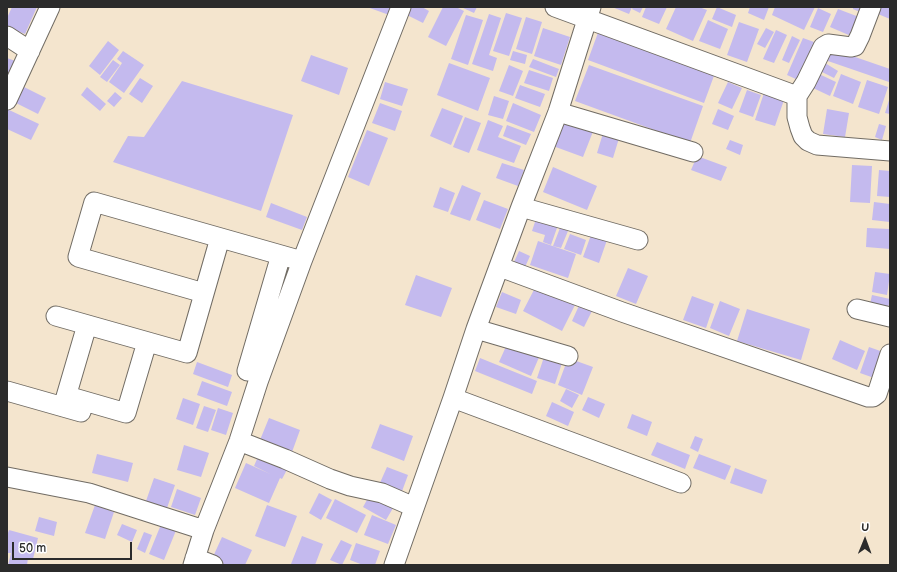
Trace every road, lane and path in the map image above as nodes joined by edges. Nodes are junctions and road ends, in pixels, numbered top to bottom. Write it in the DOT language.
graph roads {
  1 [pos="50,7"];
  2 [pos="401,7"];
  3 [pos="555,7"];
  4 [pos="871,7"];
  5 [pos="590,13"];
  6 [pos="7,36"];
  7 [pos="30,50"];
  8 [pos="797,96"];
  9 [pos="7,100"];
  10 [pos="558,112"];
  11 [pos="890,151"];
  12 [pos="693,152"];
  13 [pos="521,207"];
  14 [pos="220,238"];
  15 [pos="638,240"];
  16 [pos="281,255"];
  17 [pos="302,261"];
  18 [pos="500,267"];
  19 [pos="204,293"];
  20 [pos="857,309"];
  21 [pos="56,316"];
  22 [pos="890,317"];
  23 [pos="87,325"];
  24 [pos="476,329"];
  25 [pos="147,342"];
  26 [pos="890,354"];
  27 [pos="568,356"];
  28 [pos="248,372"];
  29 [pos="7,391"];
  30 [pos="453,398"];
  31 [pos="71,401"];
  32 [pos="239,441"];
  33 [pos="7,477"];
  34 [pos="680,483"];
  35 [pos="414,507"];
  36 [pos="204,530"];
  37 [pos="194,562"];
  38 [pos="213,565"];
  39 [pos="394,565"];
  1 -- 7 [label="street"];
  2 -- 17 [label="street"];
  3 -- 5 [label="street"];
  4 -- 8 [label="street"];
  5 -- 8 [label="street"];
  5 -- 10 [label="street"];
  6 -- 7 [label="street"];
  7 -- 9 [label="street"];
  8 -- 11 [label="street"];
  10 -- 12 [label="street"];
  10 -- 13 [label="street"];
  13 -- 15 [label="street"];
  13 -- 18 [label="street"];
  14 -- 16 [label="street"];
  14 -- 19 [label="street"];
  14 -- 19 [label="street"];
  16 -- 17 [label="street"];
  16 -- 28 [label="street"];
  17 -- 32 [label="street"];
  18 -- 24 [label="street"];
  18 -- 26 [label="street"];
  19 -- 25 [label="street"];
  20 -- 22 [label="street"];
  21 -- 23 [label="street"];
  23 -- 25 [label="street"];
  23 -- 31 [label="street"];
  24 -- 27 [label="street"];
  24 -- 30 [label="street"];
  25 -- 31 [label="street"];
  29 -- 31 [label="street"];
  30 -- 34 [label="street"];
  30 -- 35 [label="street"];
  32 -- 35 [label="street"];
  32 -- 36 [label="street"];
  33 -- 36 [label="street"];
  35 -- 39 [label="street"];
  36 -- 37 [label="street"];
  37 -- 38 [label="street"];
}
